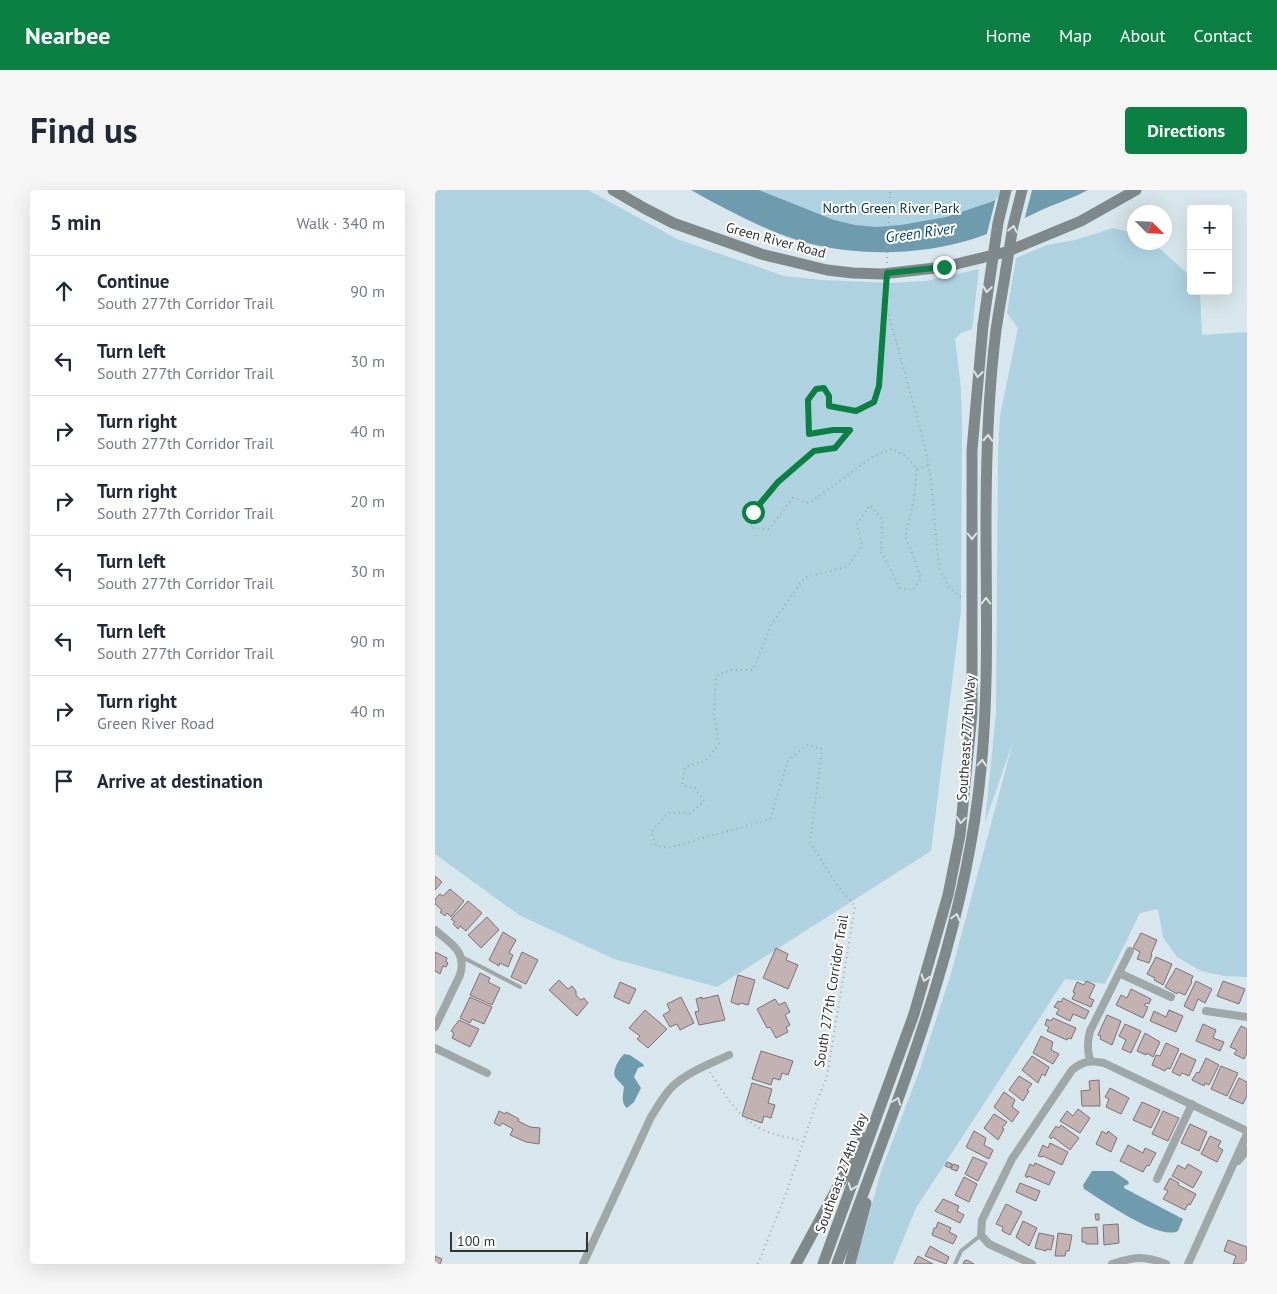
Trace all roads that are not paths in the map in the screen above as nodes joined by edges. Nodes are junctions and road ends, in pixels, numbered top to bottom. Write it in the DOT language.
graph roads {
  1 [pos="613,190"];
  2 [pos="1006,190"];
  3 [pos="1022,190"];
  4 [pos="1136,190"];
  5 [pos="435,930"];
  6 [pos="1130,951"];
  7 [pos="462,957"];
  8 [pos="1119,973"];
  9 [pos="520,987"];
  10 [pos="1171,997"];
  11 [pos="1206,1011"];
  12 [pos="1247,1017"];
  13 [pos="435,1027"];
  14 [pos="435,1048"];
  15 [pos="729,1055"];
  16 [pos="1090,1060"];
  17 [pos="487,1073"];
  18 [pos="886,1091"];
  19 [pos="1192,1104"];
  20 [pos="1247,1133"];
  21 [pos="883,1138"];
  22 [pos="1247,1150"];
  23 [pos="1229,1172"];
  24 [pos="1157,1179"];
  25 [pos="981,1235"];
  26 [pos="583,1264"];
  27 [pos="796,1264"];
  28 [pos="823,1264"];
  29 [pos="837,1264"];
  30 [pos="850,1264"];
  31 [pos="955,1264"];
  32 [pos="1032,1264"];
  33 [pos="1112,1264"];
  34 [pos="1166,1264"];
  35 [pos="1188,1264"];
  1 -- 4 [label="main road, Green River Road"];
  2 -- 18 [label="main road, Southeast 277th Way, one-way, bridge"];
  21 -- 3 [label="main road, Southeast 277th Way, one-way, bridge"];
  5 -- 7 [label="street"];
  6 -- 8 [label="street"];
  7 -- 9 [label="lane"];
  7 -- 13 [label="street"];
  8 -- 10 [label="street"];
  8 -- 16 [label="street"];
  11 -- 12 [label="street"];
  14 -- 17 [label="street"];
  15 -- 26 [label="street"];
  16 -- 19 [label="street"];
  16 -- 25 [label="street"];
  18 -- 27 [label="main road"];
  18 -- 28 [label="main road, Southeast 274th Way, one-way"];
  19 -- 20 [label="street"];
  19 -- 24 [label="street"];
  20 -- 23 [label="street"];
  21 -- 29 [label="main road, Southeast 274th Way"];
  21 -- 30 [label="main road"];
  22 -- 23 [label="street"];
  23 -- 35 [label="street"];
  25 -- 31 [label="lane"];
  25 -- 32 [label="street"];
  33 -- 34 [label="street"];
}
